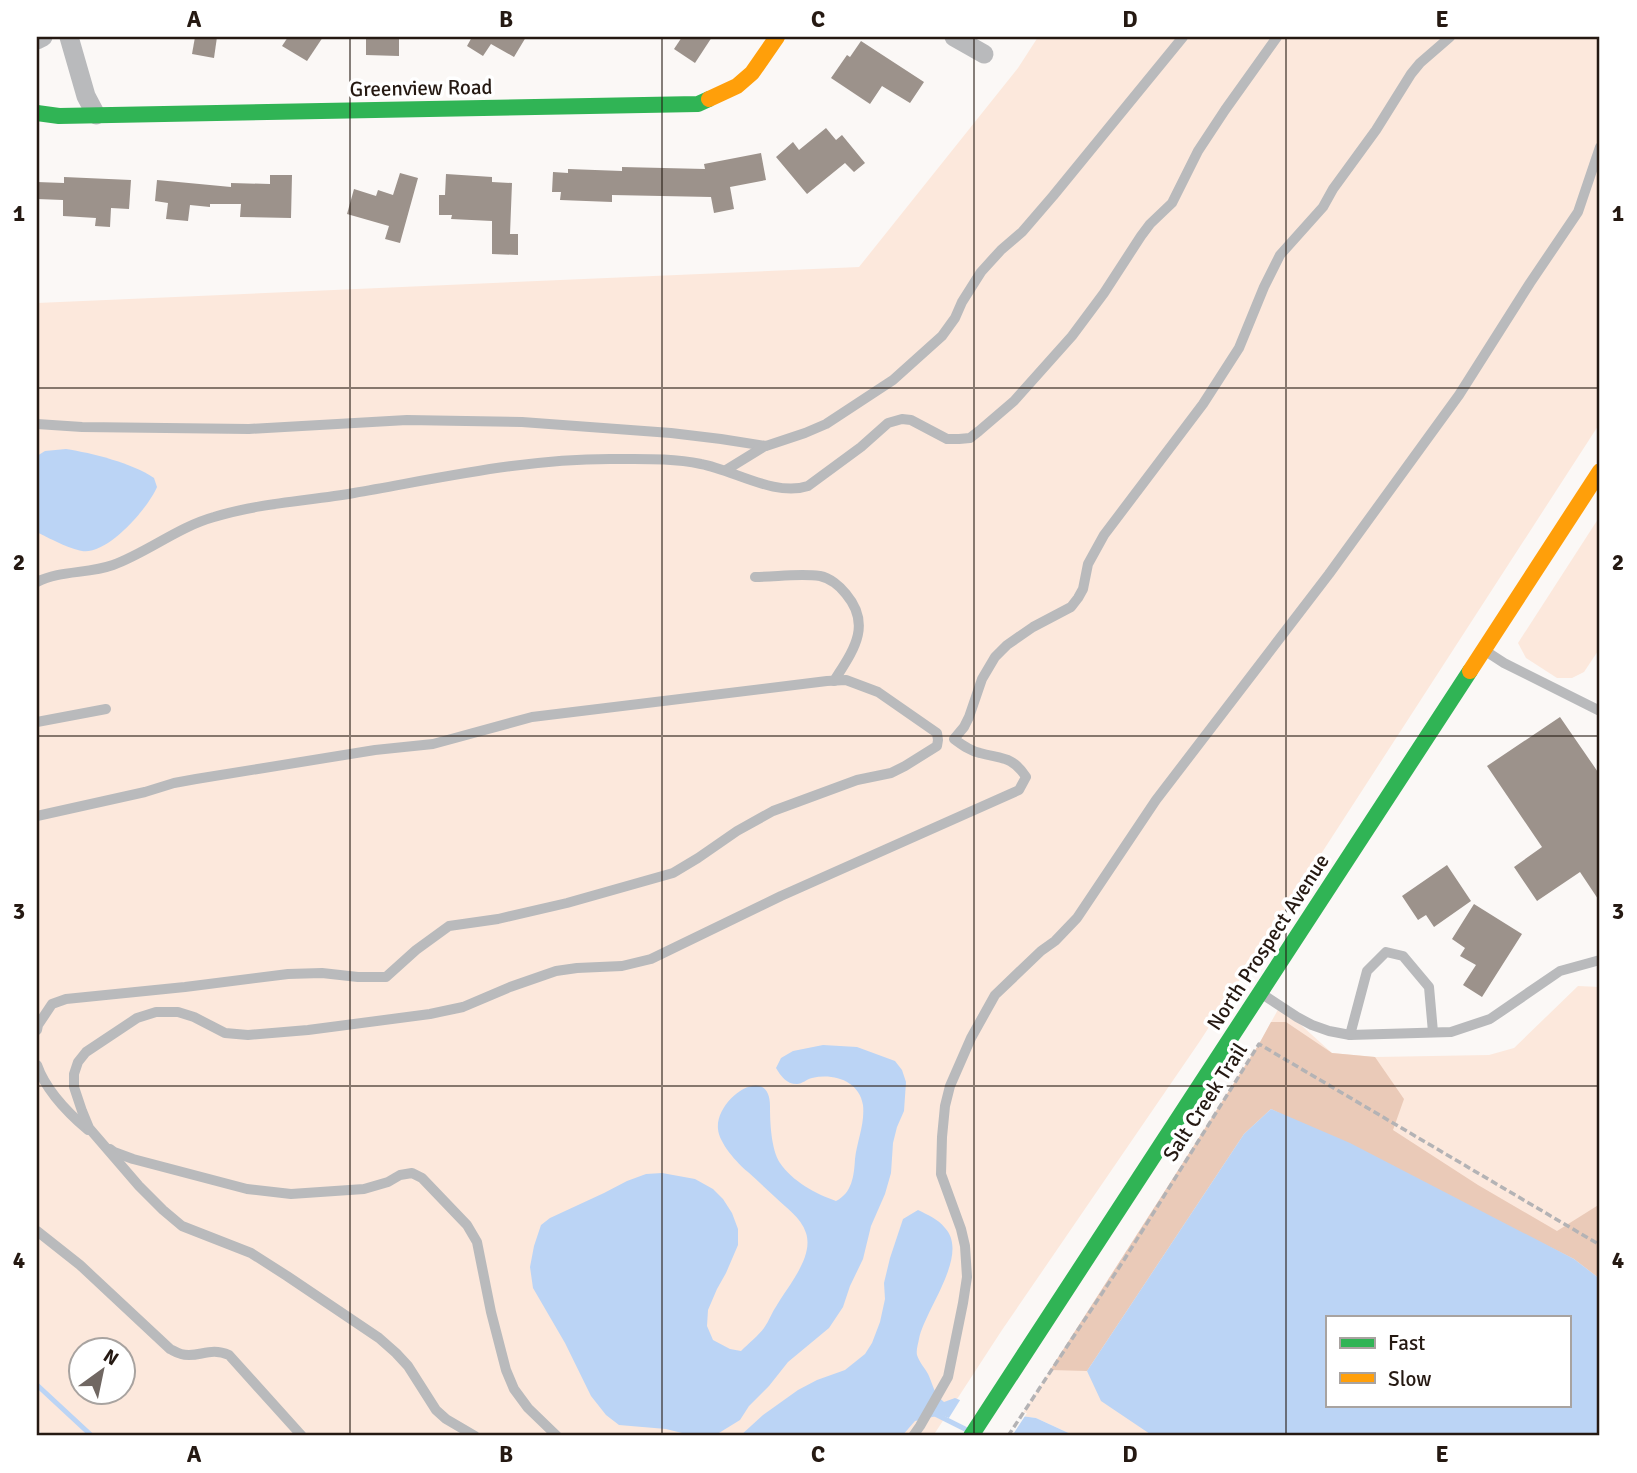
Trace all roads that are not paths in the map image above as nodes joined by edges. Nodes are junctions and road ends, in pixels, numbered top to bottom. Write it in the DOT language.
graph roads {
  1 [pos="43,37"];
  2 [pos="69,37"];
  3 [pos="777,37"];
  4 [pos="954,37"];
  5 [pos="1183,37"];
  6 [pos="1277,37"];
  7 [pos="1450,37"];
  8 [pos="37,40"];
  9 [pos="984,54"];
  10 [pos="37,113"];
  11 [pos="96,115"];
  12 [pos="1600,147"];
  13 [pos="37,424"];
  14 [pos="766,446"];
  15 [pos="726,470"];
  16 [pos="1600,471"];
  17 [pos="755,577"];
  18 [pos="37,582"];
  19 [pos="1484,649"];
  20 [pos="834,681"];
  21 [pos="106,709"];
  22 [pos="1600,711"];
  23 [pos="37,722"];
  24 [pos="954,739"];
  25 [pos="939,740"];
  26 [pos="37,817"];
  27 [pos="1600,961"];
  28 [pos="1260,993"];
  29 [pos="37,1030"];
  30 [pos="1433,1032"];
  31 [pos="1350,1035"];
  32 [pos="37,1066"];
  33 [pos="101,1141"];
  34 [pos="37,1231"];
  35 [pos="302,1436"];
  36 [pos="475,1436"];
  37 [pos="557,1436"];
  38 [pos="913,1436"];
  39 [pos="971,1436"];
  1 -- 8 [label="street"];
  2 -- 11 [label="street"];
  3 -- 11 [label="main road, Greenview Road"];
  4 -- 9 [label="street"];
  5 -- 14 [label="lane"];
  6 -- 15 [label="lane"];
  7 -- 24 [label="lane"];
  10 -- 11 [label="main road, Greenview Road"];
  12 -- 38 [label="lane"];
  13 -- 14 [label="lane"];
  14 -- 15 [label="lane"];
  15 -- 18 [label="lane"];
  16 -- 19 [label="main road, North Prospect Avenue"];
  17 -- 20 [label="lane"];
  19 -- 22 [label="lane"];
  19 -- 28 [label="main road, North Prospect Avenue"];
  20 -- 25 [label="lane"];
  20 -- 26 [label="lane"];
  21 -- 23 [label="lane"];
  24 -- 25 [label="lane"];
  24 -- 33 [label="lane"];
  25 -- 29 [label="lane"];
  27 -- 30 [label="lane"];
  28 -- 31 [label="lane"];
  28 -- 39 [label="main road, North Prospect Avenue"];
  30 -- 31 [label="lane"];
  30 -- 31 [label="lane"];
  32 -- 33 [label="lane"];
  33 -- 36 [label="lane"];
  33 -- 37 [label="lane"];
  34 -- 35 [label="lane"];
}
